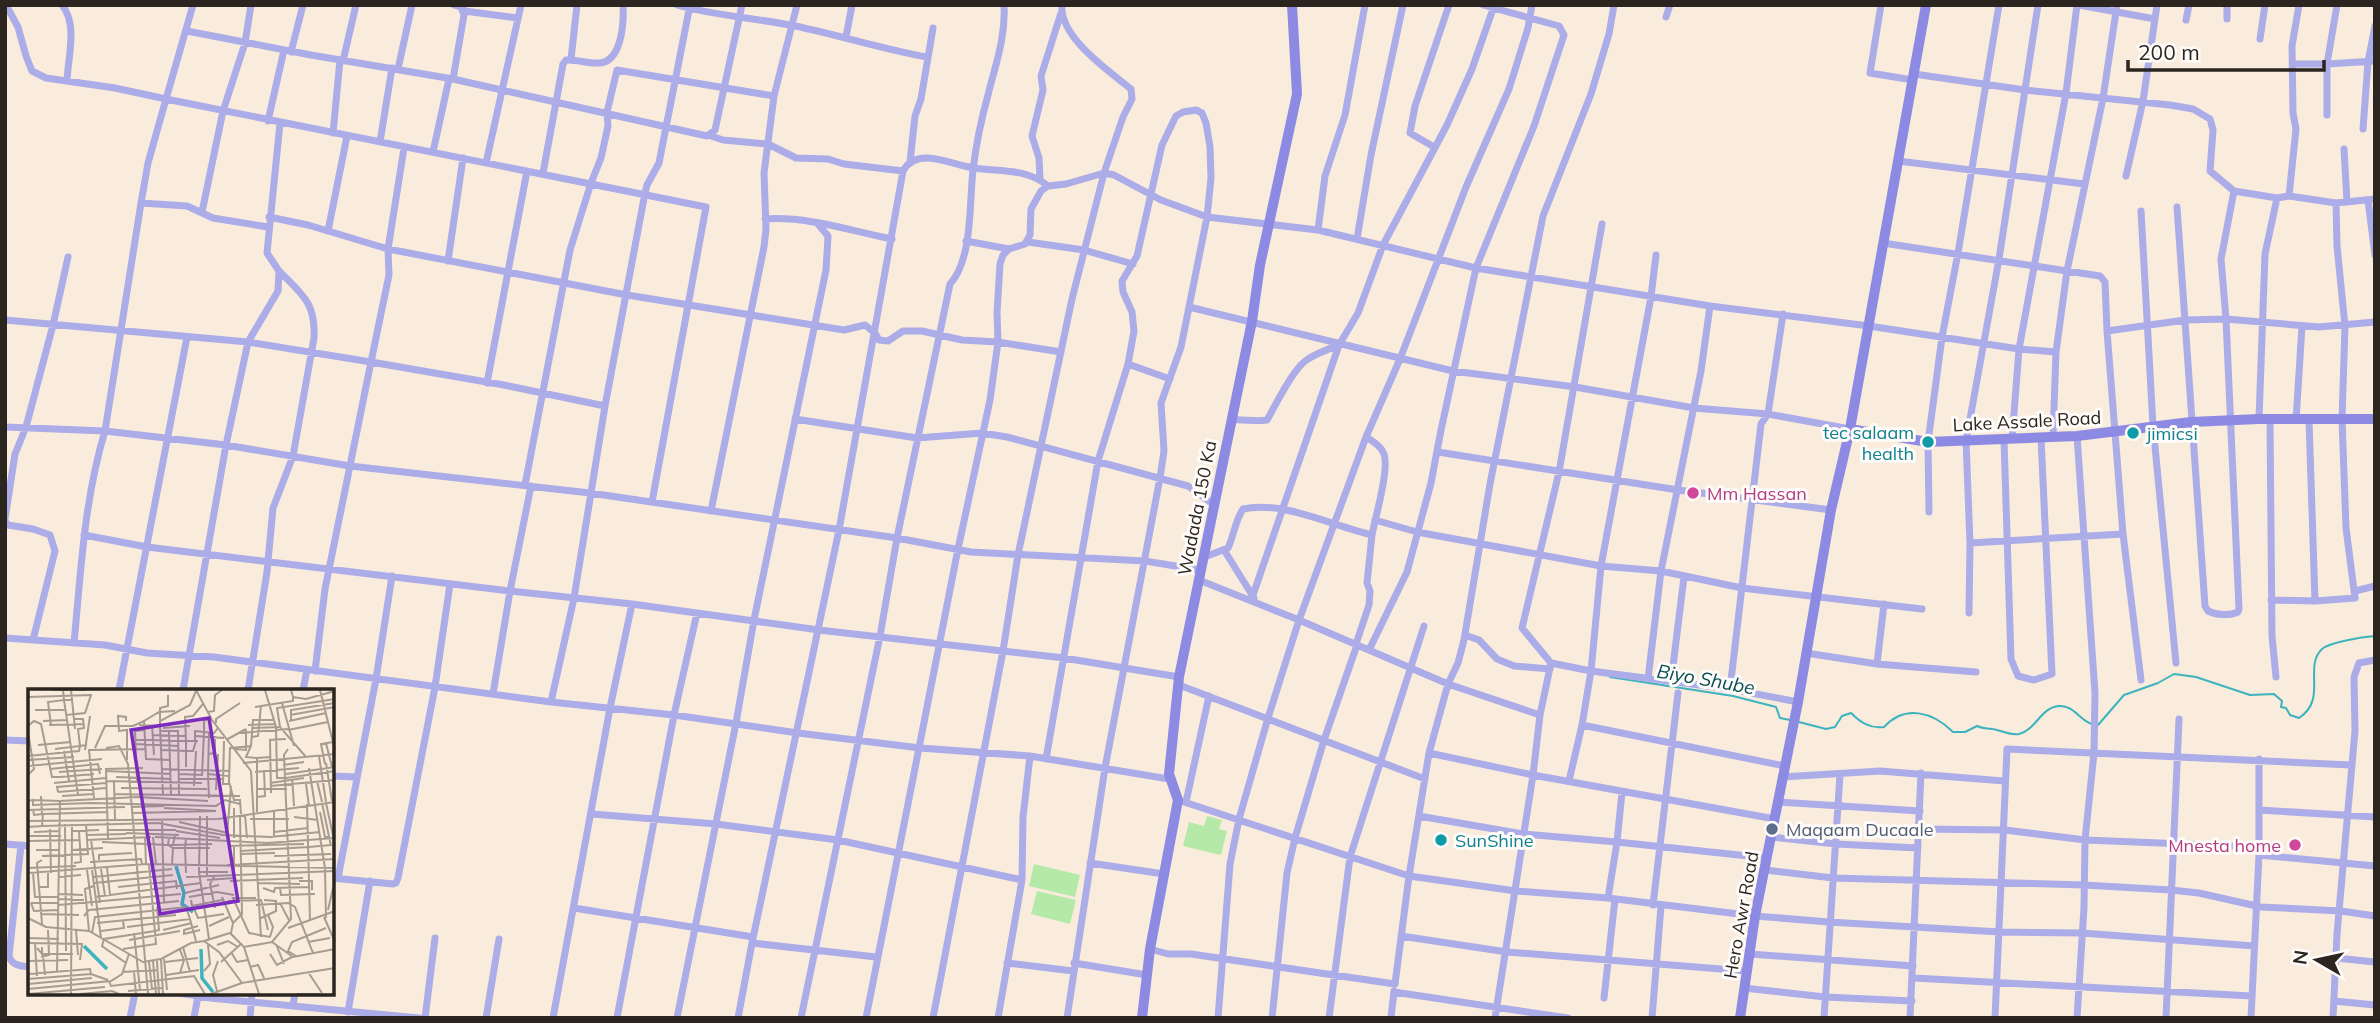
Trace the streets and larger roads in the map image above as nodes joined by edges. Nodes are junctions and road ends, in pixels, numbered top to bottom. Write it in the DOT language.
graph roads {
  1 [pos="6,5"];
  2 [pos="61,5"];
  3 [pos="193,5"];
  4 [pos="251,5"];
  5 [pos="303,5"];
  6 [pos="356,5"];
  7 [pos="412,5"];
  8 [pos="454,5"];
  9 [pos="521,5"];
  10 [pos="577,5"];
  11 [pos="623,5"];
  12 [pos="677,5"];
  13 [pos="742,5"];
  14 [pos="797,5"];
  15 [pos="852,5"];
  16 [pos="1004,5"];
  17 [pos="1293,5"];
  18 [pos="1364,5"];
  19 [pos="1403,5"];
  20 [pos="1449,5"];
  21 [pos="1483,5"];
  22 [pos="1532,5"];
  23 [pos="1614,5"];
  24 [pos="1670,5"];
  25 [pos="1881,5"];
  26 [pos="1926,5"];
  27 [pos="1999,5"];
  28 [pos="2038,5"];
  29 [pos="2078,5"];
  30 [pos="2157,5"];
  31 [pos="2189,5"];
  32 [pos="2227,5"];
  33 [pos="2265,5"];
  34 [pos="2299,5"];
  35 [pos="2337,5"];
  36 [pos="690,7"];
  37 [pos="1493,7"];
  38 [pos="464,8"];
  39 [pos="1062,9"];
  40 [pos="2116,9"];
  41 [pos="1530,17"];
  42 [pos="1666,17"];
  43 [pos="518,18"];
  44 [pos="739,18"];
  45 [pos="2155,19"];
  46 [pos="2227,19"];
  47 [pos="2186,20"];
  48 [pos="793,26"];
  49 [pos="2375,26"];
  50 [pos="933,29"];
  51 [pos="187,31"];
  52 [pos="846,37"];
  53 [pos="2260,39"];
  54 [pos="244,43"];
  55 [pos="288,51"];
  56 [pos="927,57"];
  57 [pos="571,59"];
  58 [pos="341,60"];
  59 [pos="2371,62"];
  60 [pos="2292,64"];
  61 [pos="2327,64"];
  62 [pos="395,69"];
  63 [pos="1913,77"];
  64 [pos="451,79"];
  65 [pos="676,80"];
  66 [pos="66,81"];
  67 [pos="1986,85"];
  68 [pos="724,88"];
  69 [pos="2025,90"];
  70 [pos="502,91"];
  71 [pos="2066,93"];
  72 [pos="774,96"];
  73 [pos="2103,98"];
  74 [pos="166,99"];
  75 [pos="556,102"];
  76 [pos="2143,102"];
  77 [pos="223,111"];
  78 [pos="607,114"];
  79 [pos="2326,115"];
  80 [pos="268,121"];
  81 [pos="279,123"];
  82 [pos="666,127"];
  83 [pos="2363,129"];
  84 [pos="333,133"];
  85 [pos="708,135"];
  86 [pos="347,136"];
  87 [pos="380,142"];
  88 [pos="768,144"];
  89 [pos="1434,147"];
  90 [pos="404,148"];
  91 [pos="2344,149"];
  92 [pos="433,152"];
  93 [pos="463,158"];
  94 [pos="1898,161"];
  95 [pos="910,162"];
  96 [pos="486,163"];
  97 [pos="974,168"];
  98 [pos="527,170"];
  99 [pos="903,171"];
  100 [pos="1971,171"];
  101 [pos="543,173"];
  102 [pos="1104,173"];
  103 [pos="2011,174"];
  104 [pos="2126,176"];
  105 [pos="1040,179"];
  106 [pos="2049,179"];
  107 [pos="590,183"];
  108 [pos="2084,184"];
  109 [pos="1048,186"];
  110 [pos="2234,191"];
  111 [pos="645,193"];
  112 [pos="1150,193"];
  113 [pos="2289,196"];
  114 [pos="2277,198"];
  115 [pos="2371,200"];
  116 [pos="2347,202"];
  117 [pos="141,203"];
  118 [pos="2336,203"];
  119 [pos="2177,207"];
  120 [pos="2141,211"];
  121 [pos="202,212"];
  122 [pos="270,217"];
  123 [pos="1207,217"];
  124 [pos="765,219"];
  125 [pos="817,223"];
  126 [pos="1602,223"];
  127 [pos="1269,226"];
  128 [pos="268,227"];
  129 [pos="1318,230"];
  130 [pos="328,231"];
  131 [pos="892,239"];
  132 [pos="1357,239"];
  133 [pos="966,241"];
  134 [pos="1028,242"];
  135 [pos="1883,243"];
  136 [pos="1383,245"];
  137 [pos="388,248"];
  138 [pos="1009,249"];
  139 [pos="1084,250"];
  140 [pos="1958,253"];
  141 [pos="1656,255"];
  142 [pos="2375,255"];
  143 [pos="68,257"];
  144 [pos="1999,259"];
  145 [pos="448,261"];
  146 [pos="1438,261"];
  147 [pos="1133,264"];
  148 [pos="2035,265"];
  149 [pos="1476,268"];
  150 [pos="279,271"];
  151 [pos="508,271"];
  152 [pos="2067,271"];
  153 [pos="1532,277"];
  154 [pos="564,282"];
  155 [pos="1592,286"];
  156 [pos="627,295"];
  157 [pos="1651,297"];
  158 [pos="688,304"];
  159 [pos="1710,306"];
  160 [pos="1189,307"];
  161 [pos="750,314"];
  162 [pos="1783,314"];
  163 [pos="2226,319"];
  164 [pos="5,320"];
  165 [pos="2185,320"];
  166 [pos="1252,321"];
  167 [pos="2375,322"];
  168 [pos="2263,323"];
  169 [pos="2147,324"];
  170 [pos="53,325"];
  171 [pos="814,325"];
  172 [pos="1869,326"];
  173 [pos="2302,326"];
  174 [pos="2345,326"];
  175 [pos="120,330"];
  176 [pos="2107,331"];
  177 [pos="875,333"];
  178 [pos="939,335"];
  179 [pos="187,337"];
  180 [pos="1942,337"];
  181 [pos="248,342"];
  182 [pos="998,342"];
  183 [pos="1983,344"];
  184 [pos="1339,345"];
  185 [pos="2019,349"];
  186 [pos="312,352"];
  187 [pos="1061,352"];
  188 [pos="2056,352"];
  189 [pos="1400,359"];
  190 [pos="371,362"];
  191 [pos="1128,364"];
  192 [pos="1453,371"];
  193 [pos="1510,378"];
  194 [pos="1170,379"];
  195 [pos="487,383"];
  196 [pos="1575,387"];
  197 [pos="543,393"];
  198 [pos="1633,396"];
  199 [pos="605,406"];
  200 [pos="1694,408"];
  201 [pos="1768,414"];
  202 [pos="795,419"];
  203 [pos="2265,419"];
  204 [pos="2342,419"];
  205 [pos="2375,419"];
  206 [pos="1230,420"];
  207 [pos="2230,420"];
  208 [pos="2296,420"];
  209 [pos="2309,420"];
  210 [pos="2191,422"];
  211 [pos="2153,426"];
  212 [pos="5,427"];
  213 [pos="26,427"];
  214 [pos="857,429"];
  215 [pos="1850,429"];
  216 [pos="105,431"];
  217 [pos="2114,432"];
  218 [pos="982,433"];
  219 [pos="2077,436"];
  220 [pos="1366,437"];
  221 [pos="2053,437"];
  222 [pos="917,438"];
  223 [pos="2041,438"];
  224 [pos="167,439"];
  225 [pos="2008,439"];
  226 [pos="1966,441"];
  227 [pos="1928,442"];
  228 [pos="226,445"];
  229 [pos="1042,447"];
  230 [pos="1438,452"];
  231 [pos="293,456"];
  232 [pos="1098,461"];
  233 [pos="1494,462"];
  234 [pos="350,467"];
  235 [pos="1559,472"];
  236 [pos="1160,478"];
  237 [pos="1618,481"];
  238 [pos="528,485"];
  239 [pos="1678,490"];
  240 [pos="590,493"];
  241 [pos="1754,499"];
  242 [pos="652,502"];
  243 [pos="1213,504"];
  244 [pos="1282,510"];
  245 [pos="1831,510"];
  246 [pos="711,511"];
  247 [pos="1929,512"];
  248 [pos="5,520"];
  249 [pos="774,520"];
  250 [pos="1375,520"];
  251 [pos="1333,524"];
  252 [pos="839,530"];
  253 [pos="1418,531"];
  254 [pos="2123,534"];
  255 [pos="84,535"];
  256 [pos="1372,535"];
  257 [pos="2084,536"];
  258 [pos="897,538"];
  259 [pos="2046,539"];
  260 [pos="2008,541"];
  261 [pos="1970,543"];
  262 [pos="1481,544"];
  263 [pos="146,547"];
  264 [pos="958,549"];
  265 [pos="1224,550"];
  266 [pos="207,554"];
  267 [pos="1018,555"];
  268 [pos="1539,555"];
  269 [pos="1202,558"];
  270 [pos="1082,559"];
  271 [pos="1145,561"];
  272 [pos="267,562"];
  273 [pos="1601,566"];
  274 [pos="330,568"];
  275 [pos="1661,571"];
  276 [pos="1199,575"];
  277 [pos="392,576"];
  278 [pos="1684,577"];
  279 [pos="450,584"];
  280 [pos="2375,586"];
  281 [pos="1742,588"];
  282 [pos="510,592"];
  283 [pos="2355,592"];
  284 [pos="1816,596"];
  285 [pos="574,598"];
  286 [pos="1254,599"];
  287 [pos="2271,600"];
  288 [pos="2315,601"];
  289 [pos="632,604"];
  290 [pos="1885,604"];
  291 [pos="1922,609"];
  292 [pos="697,613"];
  293 [pos="1969,613"];
  294 [pos="754,620"];
  295 [pos="1299,620"];
  296 [pos="1424,626"];
  297 [pos="819,630"];
  298 [pos="1465,635"];
  299 [pos="880,636"];
  300 [pos="5,638"];
  301 [pos="33,640"];
  302 [pos="74,643"];
  303 [pos="940,643"];
  304 [pos="1357,644"];
  305 [pos="127,649"];
  306 [pos="1369,650"];
  307 [pos="1003,651"];
  308 [pos="1806,653"];
  309 [pos="189,655"];
  310 [pos="1064,658"];
  311 [pos="2375,660"];
  312 [pos="253,663"];
  313 [pos="2176,663"];
  314 [pos="1877,664"];
  315 [pos="1551,666"];
  316 [pos="1122,668"];
  317 [pos="1412,668"];
  318 [pos="311,671"];
  319 [pos="1591,671"];
  320 [pos="1976,672"];
  321 [pos="2276,677"];
  322 [pos="376,679"];
  323 [pos="1648,679"];
  324 [pos="2141,680"];
  325 [pos="1179,681"];
  326 [pos="1671,682"];
  327 [pos="1448,684"];
  328 [pos="435,687"];
  329 [pos="119,689"];
  330 [pos="183,689"];
  331 [pos="247,689"];
  332 [pos="304,689"];
  333 [pos="1730,689"];
  334 [pos="1678,693"];
  335 [pos="493,694"];
  336 [pos="1209,696"];
  337 [pos="551,702"];
  338 [pos="1798,702"];
  339 [pos="610,708"];
  340 [pos="674,715"];
  341 [pos="1541,715"];
  342 [pos="1268,718"];
  343 [pos="2179,719"];
  344 [pos="736,723"];
  345 [pos="1583,724"];
  346 [pos="798,733"];
  347 [pos="5,740"];
  348 [pos="858,740"];
  349 [pos="1324,740"];
  350 [pos="28,741"];
  351 [pos="1673,743"];
  352 [pos="920,748"];
  353 [pos="983,752"];
  354 [pos="2094,752"];
  355 [pos="1429,753"];
  356 [pos="1030,756"];
  357 [pos="2176,756"];
  358 [pos="1046,759"];
  359 [pos="2259,759"];
  360 [pos="1380,762"];
  361 [pos="2351,765"];
  362 [pos="1105,768"];
  363 [pos="1783,771"];
  364 [pos="1921,773"];
  365 [pos="1533,775"];
  366 [pos="1840,775"];
  367 [pos="334,776"];
  368 [pos="356,777"];
  369 [pos="1169,779"];
  370 [pos="1425,779"];
  371 [pos="1569,781"];
  372 [pos="2004,781"];
  373 [pos="1622,792"];
  374 [pos="1665,799"];
  375 [pos="1182,801"];
  376 [pos="1778,802"];
  377 [pos="1838,807"];
  378 [pos="2259,810"];
  379 [pos="1920,811"];
  380 [pos="592,814"];
  381 [pos="1419,816"];
  382 [pos="2347,816"];
  383 [pos="2375,817"];
  384 [pos="655,819"];
  385 [pos="1239,819"];
  386 [pos="1775,819"];
  387 [pos="716,824"];
  388 [pos="1919,829"];
  389 [pos="2005,830"];
  390 [pos="775,832"];
  391 [pos="1523,834"];
  392 [pos="1771,837"];
  393 [pos="1295,838"];
  394 [pos="2085,839"];
  395 [pos="838,840"];
  396 [pos="1617,842"];
  397 [pos="5,844"];
  398 [pos="1836,844"];
  399 [pos="2173,844"];
  400 [pos="26,846"];
  401 [pos="1660,846"];
  402 [pos="1918,848"];
  403 [pos="2259,851"];
  404 [pos="899,852"];
  405 [pos="1350,857"];
  406 [pos="1768,858"];
  407 [pos="1090,863"];
  408 [pos="2344,863"];
  409 [pos="961,866"];
  410 [pos="2375,866"];
  411 [pos="1765,870"];
  412 [pos="1164,874"];
  413 [pos="1409,876"];
  414 [pos="335,878"];
  415 [pos="1833,878"];
  416 [pos="1022,880"];
  417 [pos="370,881"];
  418 [pos="1917,882"];
  419 [pos="2001,882"];
  420 [pos="2084,885"];
  421 [pos="2171,890"];
  422 [pos="1516,891"];
  423 [pos="1612,899"];
  424 [pos="1657,905"];
  425 [pos="2257,905"];
  426 [pos="574,908"];
  427 [pos="2341,911"];
  428 [pos="1755,916"];
  429 [pos="2375,916"];
  430 [pos="636,919"];
  431 [pos="1829,922"];
  432 [pos="1916,928"];
  433 [pos="695,929"];
  434 [pos="2000,932"];
  435 [pos="2082,933"];
  436 [pos="1401,936"];
  437 [pos="435,939"];
  438 [pos="499,939"];
  439 [pos="752,940"];
  440 [pos="2168,940"];
  441 [pos="2254,946"];
  442 [pos="815,949"];
  443 [pos="1150,949"];
  444 [pos="1507,953"];
  445 [pos="1750,954"];
  446 [pos="876,957"];
  447 [pos="1828,958"];
  448 [pos="2336,958"];
  449 [pos="1223,960"];
  450 [pos="1608,960"];
  451 [pos="2375,962"];
  452 [pos="1007,963"];
  453 [pos="1655,965"];
  454 [pos="1913,966"];
  455 [pos="28,967"];
  456 [pos="1074,967"];
  457 [pos="1278,968"];
  458 [pos="1746,971"];
  459 [pos="1147,975"];
  460 [pos="1334,976"];
  461 [pos="1914,978"];
  462 [pos="1998,982"];
  463 [pos="2079,986"];
  464 [pos="1394,988"];
  465 [pos="1744,988"];
  466 [pos="2167,991"];
  467 [pos="135,995"];
  468 [pos="192,995"];
  469 [pos="295,995"];
  470 [pos="2252,996"];
  471 [pos="1825,997"];
  472 [pos="251,998"];
  473 [pos="1604,998"];
  474 [pos="1912,1001"];
  475 [pos="2334,1001"];
  476 [pos="2375,1005"];
  477 [pos="293,1006"];
  478 [pos="1497,1007"];
  479 [pos="348,1012"];
  480 [pos="415,1017"];
  481 [pos="130,1018"];
  482 [pos="194,1018"];
  483 [pos="250,1018"];
  484 [pos="425,1018"];
  485 [pos="486,1018"];
  486 [pos="553,1018"];
  487 [pos="617,1018"];
  488 [pos="677,1018"];
  489 [pos="738,1018"];
  490 [pos="801,1018"];
  491 [pos="866,1018"];
  492 [pos="933,1018"];
  493 [pos="998,1018"];
  494 [pos="1067,1018"];
  495 [pos="1142,1018"];
  496 [pos="1218,1018"];
  497 [pos="1272,1018"];
  498 [pos="1329,1018"];
  499 [pos="1391,1018"];
  500 [pos="1495,1018"];
  501 [pos="1568,1018"];
  502 [pos="1652,1018"];
  503 [pos="1740,1018"];
  504 [pos="1824,1018"];
  505 [pos="1910,1018"];
  506 [pos="1995,1018"];
  507 [pos="2077,1018"];
  508 [pos="2166,1018"];
  509 [pos="2252,1018"];
  510 [pos="2333,1018"];
  1 -- 66 [label="street"];
  2 -- 66 [label="street"];
  3 -- 51 [label="street"];
  4 -- 54 [label="street"];
  5 -- 55 [label="street"];
  6 -- 58 [label="street"];
  7 -- 62 [label="street"];
  8 -- 38 [label="street"];
  9 -- 43 [label="street"];
  10 -- 57 [label="street"];
  11 -- 57 [label="street"];
  12 -- 36 [label="street"];
  13 -- 44 [label="street"];
  14 -- 48 [label="street"];
  15 -- 52 [label="street"];
  16 -- 97 [label="street"];
  17 -- 127 [label="street, Wadada 150 Ka"];
  18 -- 129 [label="street"];
  19 -- 132 [label="street"];
  20 -- 89 [label="street"];
  21 -- 37 [label="street"];
  22 -- 41 [label="street"];
  23 -- 153 [label="street"];
  24 -- 42 [label="street"];
  25 -- 63 [label="street"];
  26 -- 63 [label="street, Hero Awr Road"];
  27 -- 67 [label="street"];
  28 -- 69 [label="street"];
  29 -- 40 [label="street"];
  29 -- 71 [label="street"];
  30 -- 45 [label="street"];
  31 -- 47 [label="street"];
  32 -- 46 [label="street"];
  33 -- 53 [label="street"];
  34 -- 60 [label="street"];
  35 -- 61 [label="street"];
  36 -- 44 [label="street"];
  36 -- 65 [label="street"];
  37 -- 41 [label="street"];
  37 -- 89 [label="street"];
  38 -- 43 [label="street"];
  38 -- 64 [label="street"];
  39 -- 102 [label="street"];
  39 -- 105 [label="street"];
  40 -- 45 [label="street"];
  40 -- 73 [label="street"];
  41 -- 146 [label="street"];
  41 -- 149 [label="street"];
  43 -- 70 [label="street"];
  44 -- 48 [label="street"];
  44 -- 68 [label="street"];
  45 -- 76 [label="street"];
  48 -- 52 [label="street"];
  48 -- 72 [label="street"];
  49 -- 59 [label="street"];
  50 -- 56 [label="street"];
  51 -- 54 [label="street"];
  51 -- 74 [label="street"];
  52 -- 56 [label="street"];
  54 -- 55 [label="street"];
  54 -- 77 [label="street"];
  55 -- 58 [label="street"];
  55 -- 80 [label="street"];
  56 -- 95 [label="street"];
  57 -- 75 [label="street"];
  58 -- 62 [label="street"];
  58 -- 84 [label="street"];
  59 -- 61 [label="street"];
  59 -- 83 [label="street"];
  60 -- 61 [label="street"];
  60 -- 113 [label="street"];
  61 -- 79 [label="street"];
  62 -- 64 [label="street"];
  62 -- 87 [label="street"];
  63 -- 67 [label="street"];
  63 -- 94 [label="street, Hero Awr Road"];
  64 -- 70 [label="street"];
  64 -- 92 [label="street"];
  65 -- 68 [label="street"];
  65 -- 78 [label="street"];
  65 -- 82 [label="street"];
  66 -- 74 [label="street"];
  67 -- 69 [label="street"];
  67 -- 100 [label="street"];
  68 -- 72 [label="street"];
  68 -- 85 [label="street"];
  69 -- 71 [label="street"];
  69 -- 103 [label="street"];
  70 -- 75 [label="street"];
  70 -- 96 [label="street"];
  71 -- 73 [label="street"];
  71 -- 106 [label="street"];
  72 -- 88 [label="street"];
  73 -- 76 [label="street"];
  73 -- 108 [label="street"];
  74 -- 77 [label="street"];
  74 -- 117 [label="street"];
  75 -- 78 [label="street"];
  75 -- 101 [label="street"];
  76 -- 104 [label="street"];
  76 -- 110 [label="street"];
  77 -- 80 [label="street"];
  77 -- 121 [label="street"];
  78 -- 82 [label="street"];
  78 -- 107 [label="street"];
  80 -- 81 [label="street"];
  81 -- 84 [label="street"];
  81 -- 122 [label="street"];
  82 -- 85 [label="street"];
  82 -- 111 [label="street"];
  84 -- 86 [label="street"];
  85 -- 88 [label="street"];
  86 -- 87 [label="street"];
  86 -- 130 [label="street"];
  87 -- 90 [label="street"];
  88 -- 99 [label="street"];
  88 -- 124 [label="street"];
  89 -- 136 [label="street"];
  90 -- 92 [label="street"];
  90 -- 137 [label="street"];
  91 -- 116 [label="street"];
  92 -- 93 [label="street"];
  93 -- 96 [label="street"];
  93 -- 145 [label="street"];
  94 -- 100 [label="street"];
  94 -- 135 [label="street, Hero Awr Road"];
  95 -- 97 [label="street"];
  95 -- 99 [label="street"];
  96 -- 98 [label="street"];
  97 -- 105 [label="street"];
  97 -- 133 [label="street"];
  98 -- 101 [label="street"];
  98 -- 151 [label="street"];
  99 -- 131 [label="street"];
  100 -- 103 [label="street"];
  100 -- 140 [label="street"];
  101 -- 107 [label="street"];
  102 -- 109 [label="street"];
  102 -- 112 [label="street"];
  102 -- 139 [label="street"];
  103 -- 106 [label="street"];
  103 -- 144 [label="street"];
  105 -- 109 [label="street"];
  106 -- 108 [label="street"];
  106 -- 148 [label="street"];
  107 -- 111 [label="street"];
  107 -- 154 [label="street"];
  108 -- 152 [label="street"];
  109 -- 134 [label="street"];
  110 -- 114 [label="street"];
  110 -- 163 [label="street"];
  111 -- 156 [label="street"];
  111 -- 158 [label="street"];
  112 -- 123 [label="street"];
  112 -- 123 [label="street"];
  112 -- 147 [label="street"];
  113 -- 114 [label="street"];
  113 -- 118 [label="street"];
  114 -- 168 [label="street"];
  115 -- 116 [label="street"];
  115 -- 142 [label="street"];
  116 -- 118 [label="street"];
  117 -- 121 [label="street"];
  117 -- 175 [label="street"];
  118 -- 174 [label="street"];
  119 -- 165 [label="street"];
  120 -- 169 [label="street"];
  121 -- 128 [label="street"];
  122 -- 128 [label="street"];
  122 -- 130 [label="street"];
  123 -- 127 [label="street"];
  123 -- 160 [label="street"];
  124 -- 125 [label="street"];
  124 -- 161 [label="street"];
  125 -- 131 [label="street"];
  125 -- 171 [label="street"];
  126 -- 155 [label="street"];
  127 -- 129 [label="street"];
  127 -- 166 [label="street, Wadada 150 Ka"];
  128 -- 150 [label="street"];
  129 -- 132 [label="street"];
  130 -- 137 [label="street"];
  131 -- 177 [label="street"];
  132 -- 136 [label="street"];
  133 -- 138 [label="street"];
  133 -- 178 [label="street"];
  134 -- 138 [label="street"];
  134 -- 139 [label="street"];
  135 -- 140 [label="street"];
  135 -- 172 [label="street, Hero Awr Road"];
  136 -- 146 [label="street"];
  136 -- 184 [label="street"];
  137 -- 145 [label="street"];
  137 -- 190 [label="street"];
  138 -- 182 [label="street"];
  139 -- 147 [label="street"];
  139 -- 187 [label="street"];
  140 -- 144 [label="street"];
  140 -- 180 [label="street"];
  141 -- 157 [label="street"];
  143 -- 170 [label="street"];
  144 -- 148 [label="street"];
  144 -- 183 [label="street"];
  145 -- 151 [label="street"];
  146 -- 149 [label="street"];
  146 -- 189 [label="street"];
  147 -- 191 [label="street"];
  148 -- 152 [label="street"];
  148 -- 185 [label="street"];
  149 -- 153 [label="street"];
  149 -- 192 [label="street"];
  150 -- 181 [label="street"];
  150 -- 186 [label="street"];
  151 -- 154 [label="street"];
  151 -- 195 [label="street"];
  152 -- 176 [label="street"];
  152 -- 188 [label="street"];
  153 -- 155 [label="street"];
  153 -- 193 [label="street"];
  154 -- 156 [label="street"];
  154 -- 197 [label="street"];
  155 -- 157 [label="street"];
  155 -- 196 [label="street"];
  156 -- 158 [label="street"];
  156 -- 199 [label="street"];
  157 -- 159 [label="street"];
  157 -- 198 [label="street"];
  158 -- 161 [label="street"];
  158 -- 242 [label="street"];
  159 -- 162 [label="street"];
  159 -- 200 [label="street"];
  160 -- 166 [label="street"];
  160 -- 194 [label="street"];
  161 -- 171 [label="street"];
  161 -- 246 [label="street"];
  162 -- 172 [label="street"];
  162 -- 201 [label="street"];
  163 -- 165 [label="street"];
  163 -- 168 [label="street"];
  163 -- 207 [label="street"];
  164 -- 170 [label="street"];
  165 -- 169 [label="street"];
  165 -- 210 [label="street"];
  166 -- 184 [label="street"];
  166 -- 206 [label="street, Wadada 150 Ka"];
  167 -- 174 [label="street"];
  168 -- 173 [label="street"];
  168 -- 203 [label="street"];
  169 -- 176 [label="street"];
  169 -- 211 [label="street"];
  170 -- 175 [label="street"];
  170 -- 213 [label="street"];
  171 -- 177 [label="street"];
  171 -- 202 [label="street"];
  172 -- 180 [label="street"];
  172 -- 215 [label="street, Hero Awr Road"];
  173 -- 174 [label="street"];
  173 -- 208 [label="street"];
  174 -- 204 [label="street"];
  175 -- 179 [label="street"];
  175 -- 216 [label="street"];
  176 -- 217 [label="street"];
  177 -- 178 [label="street"];
  177 -- 214 [label="street"];
  178 -- 182 [label="street"];
  178 -- 222 [label="street"];
  179 -- 181 [label="street"];
  179 -- 224 [label="street"];
  180 -- 183 [label="street"];
  180 -- 227 [label="street"];
  181 -- 186 [label="street"];
  181 -- 228 [label="street"];
  182 -- 187 [label="street"];
  182 -- 218 [label="street"];
  183 -- 185 [label="street"];
  183 -- 226 [label="street"];
  184 -- 189 [label="street"];
  184 -- 206 [label="street"];
  184 -- 244 [label="street"];
  185 -- 188 [label="street"];
  185 -- 225 [label="street"];
  186 -- 190 [label="street"];
  186 -- 231 [label="street"];
  187 -- 229 [label="street"];
  188 -- 221 [label="street"];
  189 -- 192 [label="street"];
  189 -- 220 [label="street"];
  190 -- 195 [label="street"];
  190 -- 234 [label="street"];
  191 -- 194 [label="street"];
  191 -- 232 [label="street"];
  192 -- 193 [label="street"];
  192 -- 230 [label="street"];
  193 -- 196 [label="street"];
  193 -- 233 [label="street"];
  194 -- 236 [label="street"];
  195 -- 197 [label="street"];
  196 -- 198 [label="street"];
  196 -- 235 [label="street"];
  197 -- 199 [label="street"];
  197 -- 238 [label="street"];
  198 -- 200 [label="street"];
  198 -- 237 [label="street"];
  199 -- 240 [label="street"];
  200 -- 201 [label="street"];
  200 -- 239 [label="street"];
  201 -- 215 [label="street"];
  201 -- 241 [label="street"];
  202 -- 214 [label="street"];
  202 -- 249 [label="street"];
  203 -- 207 [label="street, Lake Assale Road"];
  203 -- 208 [label="street, Lake Assale Road"];
  203 -- 287 [label="street"];
  204 -- 205 [label="street, Lake Assale Road"];
  204 -- 209 [label="street, Lake Assale Road"];
  204 -- 283 [label="street"];
  206 -- 243 [label="street, Wadada 150 Ka"];
  207 -- 210 [label="street, Lake Assale Road"];
  207 -- 210 [label="street"];
  208 -- 209 [label="street, Lake Assale Road"];
  209 -- 288 [label="street"];
  210 -- 211 [label="street, Lake Assale Road"];
  211 -- 217 [label="street, Lake Assale Road"];
  211 -- 313 [label="street"];
  212 -- 213 [label="street"];
  213 -- 216 [label="street"];
  213 -- 248 [label="street"];
  214 -- 222 [label="street"];
  214 -- 252 [label="street"];
  215 -- 227 [label="street, Lake Assale Road"];
  215 -- 245 [label="street, Hero Awr Road"];
  216 -- 224 [label="street"];
  216 -- 255 [label="street"];
  217 -- 219 [label="street, Lake Assale Road"];
  217 -- 254 [label="street"];
  218 -- 222 [label="street"];
  218 -- 229 [label="street"];
  218 -- 264 [label="street"];
  219 -- 221 [label="street, Lake Assale Road"];
  219 -- 257 [label="street"];
  220 -- 250 [label="street"];
  220 -- 251 [label="street"];
  221 -- 223 [label="street, Lake Assale Road"];
  222 -- 258 [label="street"];
  223 -- 225 [label="street, Lake Assale Road"];
  223 -- 259 [label="street"];
  224 -- 228 [label="street"];
  224 -- 263 [label="street"];
  225 -- 226 [label="street, Lake Assale Road"];
  225 -- 260 [label="street"];
  226 -- 227 [label="street, Lake Assale Road"];
  226 -- 261 [label="street"];
  227 -- 247 [label="street"];
  228 -- 231 [label="street"];
  228 -- 266 [label="street"];
  229 -- 232 [label="street"];
  229 -- 267 [label="street"];
  230 -- 233 [label="street"];
  230 -- 253 [label="street"];
  231 -- 234 [label="street"];
  231 -- 272 [label="street"];
  232 -- 236 [label="street"];
  232 -- 270 [label="street"];
  233 -- 235 [label="street"];
  233 -- 262 [label="street"];
  234 -- 238 [label="street"];
  234 -- 274 [label="street"];
  235 -- 237 [label="street"];
  235 -- 268 [label="street"];
  236 -- 243 [label="street"];
  236 -- 271 [label="street"];
  237 -- 239 [label="street"];
  237 -- 273 [label="street"];
  238 -- 240 [label="street"];
  238 -- 282 [label="street"];
  239 -- 241 [label="street"];
  239 -- 275 [label="street"];
  240 -- 242 [label="street"];
  240 -- 285 [label="street"];
  241 -- 245 [label="street"];
  241 -- 281 [label="street"];
  242 -- 246 [label="street"];
  243 -- 269 [label="street, Wadada 150 Ka"];
  244 -- 251 [label="street"];
  244 -- 265 [label="street"];
  244 -- 286 [label="street"];
  245 -- 284 [label="street, Hero Awr Road"];
  246 -- 249 [label="street"];
  248 -- 301 [label="street"];
  249 -- 252 [label="street"];
  249 -- 294 [label="street"];
  250 -- 253 [label="street"];
  250 -- 256 [label="street"];
  251 -- 256 [label="street"];
  251 -- 295 [label="street"];
  252 -- 258 [label="street"];
  252 -- 297 [label="street"];
  253 -- 262 [label="street"];
  253 -- 306 [label="street"];
  254 -- 257 [label="street"];
  254 -- 324 [label="street"];
  255 -- 263 [label="street"];
  255 -- 302 [label="street"];
  256 -- 304 [label="street"];
  257 -- 259 [label="street"];
  257 -- 354 [label="street"];
  258 -- 264 [label="street"];
  258 -- 299 [label="street"];
  259 -- 260 [label="street"];
  259 -- 260 [label="street"];
  260 -- 261 [label="street"];
  261 -- 293 [label="street"];
  262 -- 268 [label="street"];
  262 -- 298 [label="street"];
  263 -- 266 [label="street"];
  263 -- 305 [label="street"];
  264 -- 267 [label="street"];
  264 -- 303 [label="street"];
  265 -- 269 [label="street"];
  265 -- 286 [label="street"];
  266 -- 272 [label="street"];
  266 -- 309 [label="street"];
  267 -- 270 [label="street"];
  267 -- 307 [label="street"];
  268 -- 273 [label="street"];
  268 -- 315 [label="street"];
  269 -- 276 [label="street, Wadada 150 Ka"];
  270 -- 271 [label="street"];
  270 -- 310 [label="street"];
  271 -- 276 [label="street"];
  271 -- 316 [label="street"];
  272 -- 274 [label="street"];
  272 -- 312 [label="street"];
  273 -- 275 [label="street"];
  273 -- 319 [label="street"];
  274 -- 277 [label="street"];
  274 -- 318 [label="street"];
  275 -- 278 [label="street"];
  275 -- 323 [label="street"];
  276 -- 286 [label="street"];
  276 -- 325 [label="street, Wadada 150 Ka"];
  277 -- 279 [label="street"];
  277 -- 322 [label="street"];
  278 -- 281 [label="street"];
  278 -- 326 [label="street"];
  279 -- 282 [label="street"];
  279 -- 328 [label="street"];
  280 -- 283 [label="street"];
  281 -- 284 [label="street"];
  281 -- 333 [label="street"];
  282 -- 285 [label="street"];
  282 -- 335 [label="street"];
  283 -- 288 [label="street"];
  284 -- 290 [label="street"];
  284 -- 308 [label="street, Hero Awr Road"];
  285 -- 289 [label="street"];
  285 -- 337 [label="street"];
  286 -- 295 [label="street"];
  287 -- 288 [label="street"];
  287 -- 321 [label="street"];
  289 -- 292 [label="street"];
  289 -- 339 [label="street"];
  290 -- 291 [label="street"];
  290 -- 314 [label="street"];
  292 -- 294 [label="street"];
  292 -- 340 [label="street"];
  294 -- 297 [label="street"];
  294 -- 344 [label="street"];
  295 -- 304 [label="street"];
  295 -- 342 [label="street"];
  296 -- 317 [label="street"];
  297 -- 299 [label="street"];
  297 -- 346 [label="street"];
  298 -- 315 [label="street"];
  298 -- 327 [label="street"];
  299 -- 303 [label="street"];
  299 -- 348 [label="street"];
  300 -- 301 [label="street"];
  301 -- 302 [label="street"];
  302 -- 305 [label="street"];
  303 -- 307 [label="street"];
  303 -- 352 [label="street"];
  304 -- 306 [label="street"];
  304 -- 349 [label="street"];
  305 -- 309 [label="street"];
  305 -- 329 [label="street"];
  306 -- 317 [label="street"];
  307 -- 310 [label="street"];
  307 -- 353 [label="street"];
  308 -- 314 [label="street"];
  308 -- 338 [label="street, Hero Awr Road"];
  309 -- 312 [label="street"];
  309 -- 330 [label="street"];
  310 -- 316 [label="street"];
  310 -- 358 [label="street"];
  311 -- 361 [label="street"];
  312 -- 318 [label="street"];
  312 -- 331 [label="street"];
  314 -- 320 [label="street"];
  315 -- 319 [label="street"];
  315 -- 341 [label="street"];
  316 -- 325 [label="street"];
  316 -- 362 [label="street"];
  317 -- 327 [label="street"];
  317 -- 360 [label="street"];
  318 -- 322 [label="street"];
  318 -- 332 [label="street"];
  319 -- 323 [label="street"];
  319 -- 345 [label="street"];
  322 -- 328 [label="street"];
  322 -- 368 [label="street"];
  323 -- 326 [label="street"];
  325 -- 336 [label="street"];
  325 -- 369 [label="street, Wadada 150 Ka"];
  326 -- 333 [label="street"];
  327 -- 341 [label="street"];
  327 -- 355 [label="street"];
  328 -- 335 [label="street"];
  328 -- 417 [label="street"];
  333 -- 338 [label="street"];
  334 -- 351 [label="street"];
  335 -- 337 [label="street"];
  336 -- 342 [label="street"];
  336 -- 375 [label="street"];
  337 -- 339 [label="street"];
  338 -- 363 [label="street, Hero Awr Road"];
  339 -- 340 [label="street"];
  339 -- 380 [label="street"];
  340 -- 344 [label="street"];
  340 -- 384 [label="street"];
  341 -- 365 [label="street"];
  342 -- 349 [label="street"];
  342 -- 385 [label="street"];
  343 -- 357 [label="street"];
  344 -- 346 [label="street"];
  344 -- 387 [label="street"];
  345 -- 351 [label="street"];
  345 -- 371 [label="street"];
  346 -- 348 [label="street"];
  346 -- 390 [label="street"];
  347 -- 350 [label="street"];
  348 -- 352 [label="street"];
  348 -- 395 [label="street"];
  349 -- 360 [label="street"];
  349 -- 393 [label="street"];
  351 -- 363 [label="street"];
  351 -- 374 [label="street"];
  352 -- 353 [label="street"];
  352 -- 404 [label="street"];
  353 -- 356 [label="street"];
  353 -- 409 [label="street"];
  354 -- 357 [label="street"];
  354 -- 372 [label="street"];
  354 -- 394 [label="street"];
  355 -- 365 [label="street"];
  355 -- 370 [label="street"];
  356 -- 358 [label="street"];
  356 -- 416 [label="street"];
  357 -- 359 [label="street"];
  357 -- 399 [label="street"];
  358 -- 362 [label="street"];
  359 -- 361 [label="street"];
  359 -- 378 [label="street"];
  360 -- 370 [label="street"];
  360 -- 405 [label="street"];
  361 -- 382 [label="street"];
  362 -- 369 [label="street"];
  362 -- 407 [label="street"];
  363 -- 366 [label="street"];
  363 -- 376 [label="street, Hero Awr Road"];
  364 -- 366 [label="street"];
  364 -- 372 [label="street"];
  364 -- 379 [label="street"];
  365 -- 371 [label="street"];
  365 -- 391 [label="street"];
  366 -- 377 [label="street"];
  367 -- 368 [label="street"];
  368 -- 414 [label="street"];
  369 -- 375 [label="street, Wadada 150 Ka"];
  370 -- 381 [label="street"];
  371 -- 373 [label="street"];
  372 -- 389 [label="street"];
  373 -- 374 [label="street"];
  373 -- 396 [label="street"];
  374 -- 386 [label="street"];
  374 -- 401 [label="street"];
  375 -- 385 [label="street"];
  375 -- 412 [label="street"];
  376 -- 377 [label="street"];
  376 -- 386 [label="street, Hero Awr Road"];
  377 -- 379 [label="street"];
  377 -- 398 [label="street"];
  378 -- 382 [label="street"];
  378 -- 403 [label="street"];
  379 -- 388 [label="street"];
  380 -- 384 [label="street"];
  380 -- 426 [label="street"];
  381 -- 391 [label="street"];
  381 -- 413 [label="street"];
  382 -- 383 [label="street"];
  382 -- 408 [label="street"];
  384 -- 387 [label="street"];
  384 -- 430 [label="street"];
  385 -- 393 [label="street"];
  385 -- 449 [label="street"];
  386 -- 392 [label="street, Hero Awr Road"];
  387 -- 390 [label="street"];
  387 -- 433 [label="street"];
  388 -- 389 [label="street"];
  388 -- 402 [label="street"];
  389 -- 394 [label="street"];
  389 -- 419 [label="street"];
  390 -- 395 [label="street"];
  390 -- 439 [label="street"];
  391 -- 396 [label="street"];
  391 -- 422 [label="street"];
  392 -- 398 [label="street"];
  392 -- 406 [label="street, Hero Awr Road"];
  393 -- 405 [label="street"];
  393 -- 457 [label="street"];
  394 -- 399 [label="street"];
  394 -- 420 [label="street"];
  395 -- 404 [label="street"];
  395 -- 442 [label="street"];
  396 -- 401 [label="street"];
  396 -- 423 [label="street"];
  397 -- 400 [label="street"];
  398 -- 402 [label="street"];
  398 -- 415 [label="street"];
  399 -- 403 [label="street"];
  399 -- 421 [label="street"];
  400 -- 455 [label="street"];
  401 -- 406 [label="street"];
  401 -- 424 [label="street"];
  402 -- 418 [label="street"];
  403 -- 408 [label="street"];
  403 -- 425 [label="street"];
  404 -- 409 [label="street"];
  404 -- 446 [label="street"];
  405 -- 413 [label="street"];
  405 -- 460 [label="street"];
  406 -- 411 [label="street, Hero Awr Road"];
  407 -- 412 [label="street"];
  407 -- 456 [label="street"];
  408 -- 410 [label="street"];
  408 -- 427 [label="street"];
  409 -- 416 [label="street"];
  409 -- 492 [label="street"];
  411 -- 415 [label="street"];
  411 -- 428 [label="street, Hero Awr Road"];
  412 -- 443 [label="street"];
  413 -- 422 [label="street"];
  413 -- 436 [label="street"];
  414 -- 417 [label="street"];
  415 -- 418 [label="street"];
  415 -- 431 [label="street"];
  416 -- 452 [label="street"];
  417 -- 479 [label="street"];
  418 -- 419 [label="street"];
  418 -- 432 [label="street"];
  419 -- 420 [label="street"];
  419 -- 434 [label="street"];
  420 -- 421 [label="street"];
  420 -- 435 [label="street"];
  421 -- 425 [label="street"];
  421 -- 440 [label="street"];
  422 -- 423 [label="street"];
  422 -- 444 [label="street"];
  423 -- 424 [label="street"];
  423 -- 450 [label="street"];
  424 -- 428 [label="street"];
  424 -- 453 [label="street"];
  425 -- 427 [label="street"];
  425 -- 441 [label="street"];
  426 -- 430 [label="street"];
  426 -- 486 [label="street"];
  427 -- 429 [label="street"];
  427 -- 448 [label="street"];
  428 -- 431 [label="street"];
  428 -- 445 [label="street, Hero Awr Road"];
  430 -- 433 [label="street"];
  430 -- 487 [label="street"];
  431 -- 432 [label="street"];
  431 -- 447 [label="street"];
  432 -- 434 [label="street"];
  432 -- 454 [label="street"];
  433 -- 439 [label="street"];
  433 -- 488 [label="street"];
  434 -- 435 [label="street"];
  434 -- 462 [label="street"];
  435 -- 440 [label="street"];
  435 -- 463 [label="street"];
  436 -- 444 [label="street"];
  436 -- 464 [label="street"];
  437 -- 484 [label="street"];
  438 -- 485 [label="street"];
  439 -- 442 [label="street"];
  439 -- 489 [label="street"];
  440 -- 441 [label="street"];
  440 -- 466 [label="street"];
  441 -- 470 [label="street"];
  442 -- 446 [label="street"];
  442 -- 490 [label="street"];
  443 -- 449 [label="street"];
  443 -- 459 [label="street"];
  444 -- 450 [label="street"];
  444 -- 478 [label="street"];
  445 -- 447 [label="street"];
  445 -- 458 [label="street, Hero Awr Road"];
  446 -- 491 [label="street"];
  447 -- 454 [label="street"];
  447 -- 471 [label="street"];
  448 -- 451 [label="street"];
  448 -- 475 [label="street"];
  449 -- 457 [label="street"];
  449 -- 496 [label="street"];
  450 -- 453 [label="street"];
  450 -- 473 [label="street"];
  452 -- 456 [label="street"];
  452 -- 493 [label="street"];
  453 -- 458 [label="street"];
  453 -- 502 [label="street"];
  454 -- 461 [label="street"];
  456 -- 459 [label="street"];
  456 -- 494 [label="street"];
  457 -- 460 [label="street"];
  457 -- 497 [label="street"];
  458 -- 465 [label="street, Hero Awr Road"];
  459 -- 495 [label="street"];
  460 -- 464 [label="street"];
  460 -- 498 [label="street"];
  461 -- 462 [label="street"];
  461 -- 474 [label="street"];
  462 -- 463 [label="street"];
  462 -- 506 [label="street"];
  463 -- 466 [label="street"];
  463 -- 507 [label="street"];
  464 -- 478 [label="street"];
  464 -- 499 [label="street"];
  465 -- 471 [label="street"];
  465 -- 503 [label="street, Hero Awr Road"];
  466 -- 470 [label="street"];
  466 -- 508 [label="street"];
  467 -- 481 [label="street"];
  468 -- 472 [label="street"];
  468 -- 482 [label="street"];
  469 -- 477 [label="street"];
  470 -- 509 [label="street"];
  471 -- 474 [label="street"];
  471 -- 504 [label="street"];
  472 -- 477 [label="street"];
  472 -- 483 [label="street"];
  474 -- 505 [label="street"];
  475 -- 476 [label="street"];
  475 -- 510 [label="street"];
  477 -- 479 [label="street"];
  478 -- 500 [label="street"];
  478 -- 501 [label="street"];
  479 -- 480 [label="street"];
}
